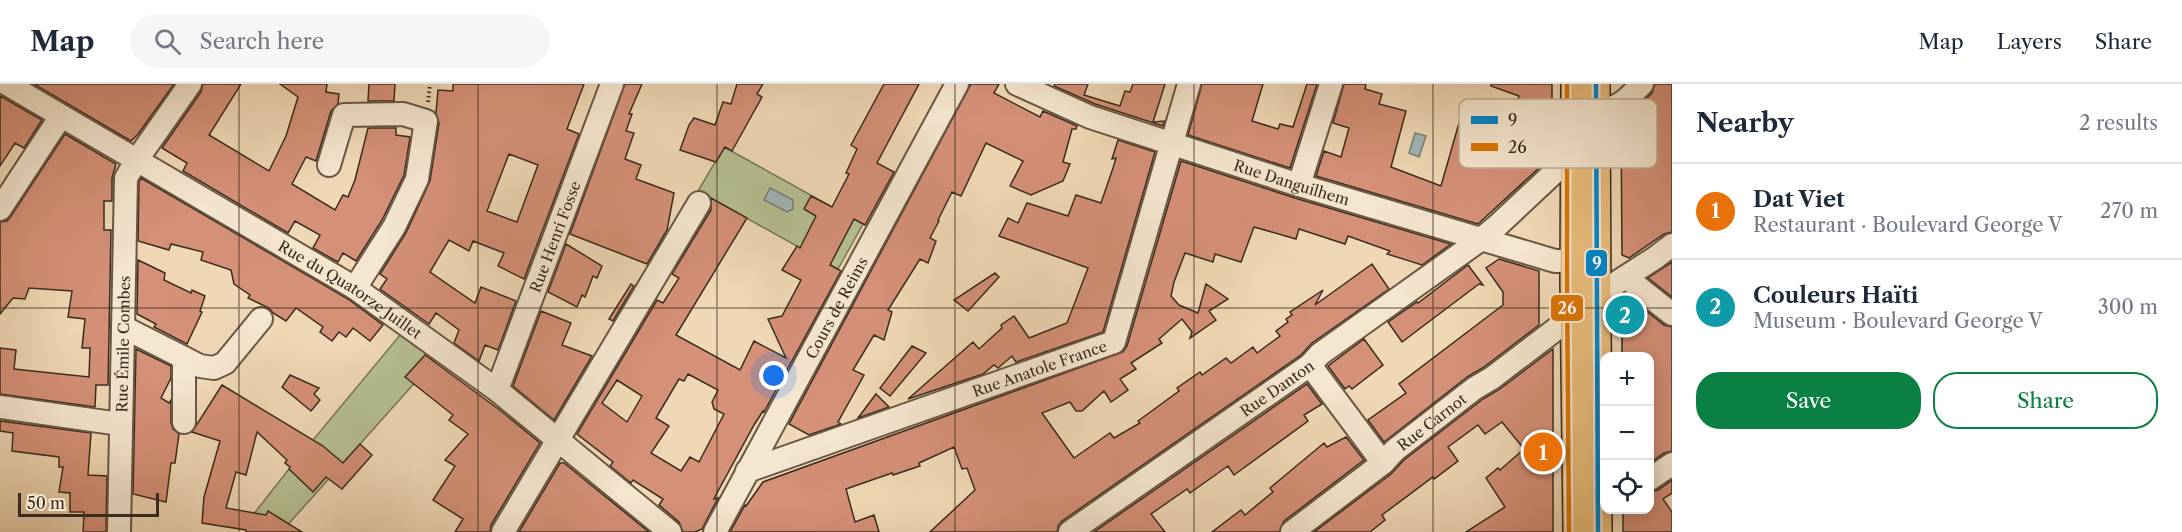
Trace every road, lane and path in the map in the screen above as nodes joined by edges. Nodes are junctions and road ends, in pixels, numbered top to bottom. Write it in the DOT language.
graph roads {
  1 [pos="7,84"];
  2 [pos="190,84"];
  3 [pos="612,84"];
  4 [pos="957,84"];
  5 [pos="1017,84"];
  6 [pos="1189,84"];
  7 [pos="1331,84"];
  8 [pos="1642,84"];
  9 [pos="1626,99"];
  10 [pos="61,116"];
  11 [pos="1172,144"];
  12 [pos="136,160"];
  13 [pos="329,165"];
  14 [pos="1559,168"];
  15 [pos="1575,168"];
  16 [pos="1597,168"];
  17 [pos="1299,185"];
  18 [pos="699,203"];
  19 [pos="0,209"];
  20 [pos="1480,240"];
  21 [pos="1672,244"];
  22 [pos="1574,261"];
  23 [pos="1629,275"];
  24 [pos="355,288"];
  25 [pos="1598,297"];
  26 [pos="1672,314"];
  27 [pos="1574,315"];
  28 [pos="261,319"];
  29 [pos="123,327"];
  30 [pos="184,358"];
  31 [pos="1310,365"];
  32 [pos="496,390"];
  33 [pos="0,407"];
  34 [pos="184,422"];
  35 [pos="120,424"];
  36 [pos="559,441"];
  37 [pos="1600,460"];
  38 [pos="1383,463"];
  39 [pos="1672,464"];
  40 [pos="747,471"];
  41 [pos="1654,476"];
  42 [pos="1600,500"];
  43 [pos="1580,531"];
  44 [pos="119,532"];
  45 [pos="502,532"];
  46 [pos="670,532"];
  47 [pos="715,532"];
  48 [pos="1070,532"];
  49 [pos="1292,532"];
  1 -- 10 [label="street, Rue du Quatorze Juillet"];
  2 -- 12 [label="street, Rue Émile Combes"];
  3 -- 32 [label="street, Rue Henri Fosse"];
  4 -- 40 [label="street, Cours de Reims"];
  5 -- 11 [label="street, Rue Danguilhem"];
  6 -- 11 [label="street, Rue Anatole France"];
  7 -- 17 [label="street"];
  8 -- 9 [label="street"];
  10 -- 12 [label="street, Rue du Quatorze Juillet"];
  10 -- 19 [label="street"];
  11 -- 17 [label="street, Rue Danguilhem"];
  11 -- 40 [label="street, Rue Anatole France"];
  12 -- 24 [label="street, Rue du Quatorze Juillet"];
  12 -- 29 [label="street, Rue Émile Combes"];
  13 -- 24 [label="street"];
  14 -- 20 [label="street, Rue Danton"];
  15 -- 22 [label="main road"];
  16 -- 25 [label="main road"];
  17 -- 20 [label="street, Rue Danguilhem"];
  18 -- 36 [label="street"];
  20 -- 22 [label="street, Rue Danguilhem"];
  20 -- 31 [label="street, Rue Danton"];
  21 -- 23 [label="street, Rue Carnot"];
  22 -- 27 [label="main road"];
  23 -- 25 [label="street, Rue Carnot"];
  23 -- 26 [label="street"];
  24 -- 32 [label="street, Rue du Quatorze Juillet"];
  25 -- 27 [label="street, Rue Carnot"];
  25 -- 37 [label="main road"];
  27 -- 38 [label="street, Rue Carnot"];
  27 -- 43 [label="main road"];
  28 -- 30 [label="street"];
  29 -- 30 [label="street"];
  29 -- 35 [label="street, Rue Émile Combes"];
  30 -- 34 [label="street"];
  31 -- 38 [label="street"];
  31 -- 48 [label="street, Rue Danton"];
  32 -- 36 [label="street, Rue du Quatorze Juillet"];
  33 -- 35 [label="street"];
  35 -- 44 [label="street, Rue Émile Combes"];
  36 -- 45 [label="street"];
  36 -- 46 [label="street, Rue du Quatorze Juillet"];
  38 -- 49 [label="street, Rue Carnot"];
  39 -- 41 [label="street"];
  40 -- 47 [label="street, Cours de Reims"];
  42 -- 43 [label="main road"];
}
